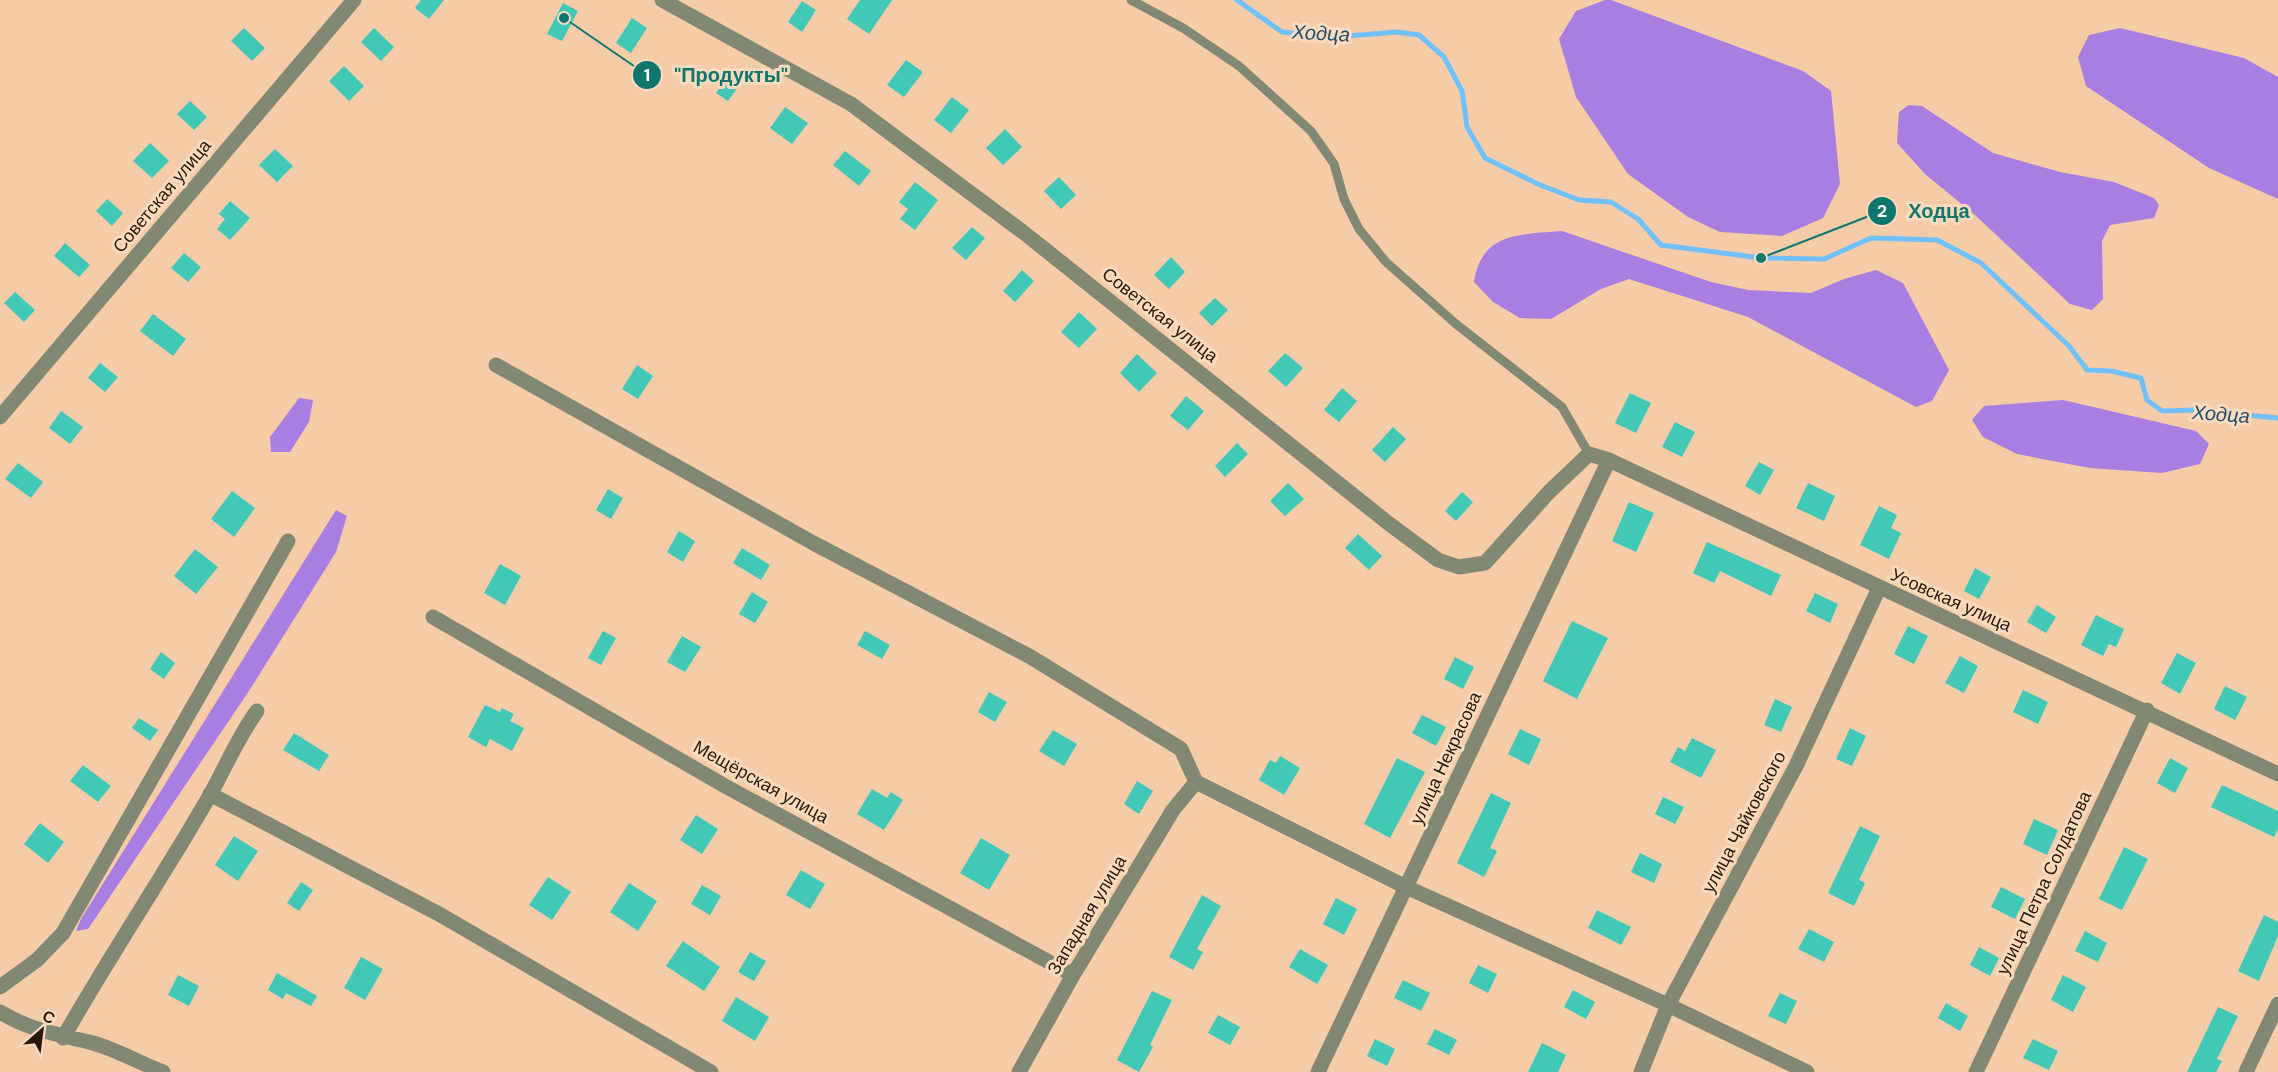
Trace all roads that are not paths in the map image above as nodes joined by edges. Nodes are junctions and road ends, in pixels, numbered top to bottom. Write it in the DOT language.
graph roads {
  1 [pos="354,0"];
  2 [pos="662,0"];
  3 [pos="1131,0"];
  4 [pos="496,365"];
  5 [pos="0,417"];
  6 [pos="1589,454"];
  7 [pos="1609,460"];
  8 [pos="288,541"];
  9 [pos="1879,588"];
  10 [pos="433,617"];
  11 [pos="2147,710"];
  12 [pos="257,711"];
  13 [pos="2278,774"];
  14 [pos="1196,782"];
  15 [pos="210,794"];
  16 [pos="1406,887"];
  17 [pos="1072,975"];
  18 [pos="0,987"];
  19 [pos="2278,1004"];
  20 [pos="1668,1005"];
  21 [pos="0,1012"];
  22 [pos="63,1038"];
  23 [pos="163,1072"];
  24 [pos="711,1072"];
  25 [pos="1019,1072"];
  26 [pos="1318,1072"];
  27 [pos="1641,1072"];
  28 [pos="1807,1072"];
  29 [pos="1976,1072"];
  30 [pos="2246,1072"];
  1 -- 5 [label="street, Советская улица"];
  2 -- 6 [label="street, Советская улица"];
  3 -- 6 [label="lane"];
  4 -- 14 [label="street"];
  6 -- 7 [label="street"];
  7 -- 9 [label="street, Усовская улица"];
  7 -- 16 [label="street, улица Некрасова"];
  8 -- 18 [label="street"];
  9 -- 11 [label="street, Усовская улица"];
  9 -- 20 [label="street, улица Чайковского"];
  10 -- 17 [label="street, Мещёрская улица"];
  11 -- 13 [label="street, Усовская улица"];
  11 -- 29 [label="street, улица Петра Солдатова"];
  12 -- 15 [label="street"];
  14 -- 16 [label="street"];
  14 -- 17 [label="street, Западная улица"];
  15 -- 22 [label="street"];
  15 -- 24 [label="street"];
  16 -- 20 [label="street"];
  16 -- 26 [label="street, улица Некрасова"];
  17 -- 25 [label="street, Западная улица"];
  19 -- 30 [label="street"];
  20 -- 27 [label="street, улица Чайковского"];
  20 -- 28 [label="street"];
  21 -- 22 [label="street"];
  22 -- 23 [label="street"];
}
